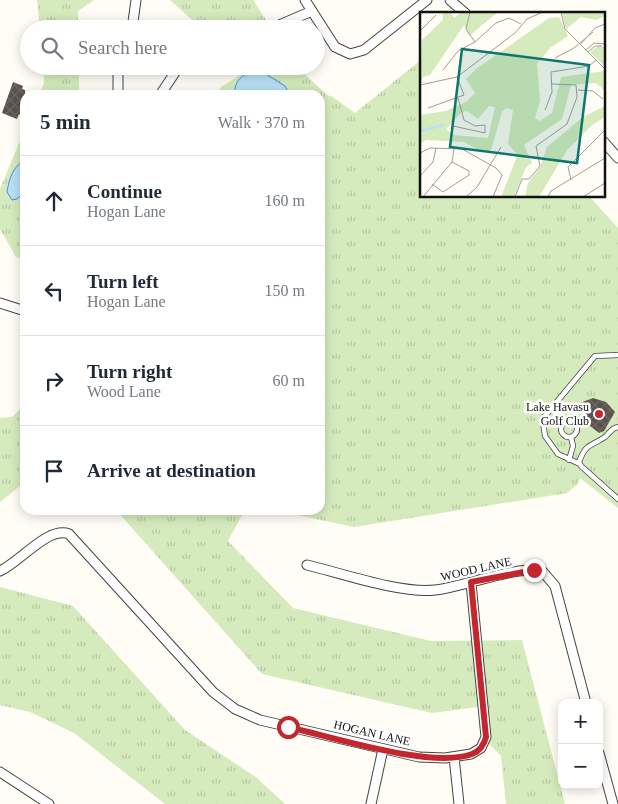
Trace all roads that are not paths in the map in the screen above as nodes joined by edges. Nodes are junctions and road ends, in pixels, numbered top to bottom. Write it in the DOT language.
graph roads {
  1 [pos="136,0"];
  2 [pos="305,0"];
  3 [pos="427,0"];
  4 [pos="450,0"];
  5 [pos="312,11"];
  6 [pos="464,12"];
  7 [pos="133,20"];
  8 [pos="291,20"];
  9 [pos="318,20"];
  10 [pos="325,31"];
  11 [pos="118,75"];
  12 [pos="173,75"];
  13 [pos="118,90"];
  14 [pos="163,90"];
  15 [pos="606,144"];
  16 [pos="618,158"];
  17 [pos="0,303"];
  18 [pos="20,309"];
  19 [pos="618,355"];
  20 [pos="618,427"];
  21 [pos="571,437"];
  22 [pos="569,460"];
  23 [pos="580,464"];
  24 [pos="618,499"];
  25 [pos="306,565"];
  26 [pos="0,571"];
  27 [pos="471,582"];
  28 [pos="585,699"];
  29 [pos="383,749"];
  30 [pos="454,757"];
  31 [pos="603,768"];
  32 [pos="0,772"];
  33 [pos="49,804"];
  34 [pos="371,804"];
  35 [pos="459,804"];
  36 [pos="613,804"];
  1 -- 7 [label="street"];
  2 -- 5 [label="street"];
  3 -- 10 [label="street"];
  4 -- 6 [label="street"];
  5 -- 8 [label="street"];
  5 -- 9 [label="street"];
  11 -- 13 [label="street"];
  12 -- 14 [label="street"];
  15 -- 16 [label="street"];
  17 -- 18 [label="street"];
  19 -- 22 [label="lane"];
  20 -- 23 [label="lane"];
  21 -- 22 [label="lane"];
  22 -- 23 [label="lane"];
  23 -- 24 [label="lane"];
  25 -- 27 [label="street, WOOD LANE"];
  26 -- 29 [label="street, HOGAN LANE"];
  27 -- 28 [label="street, WOOD LANE"];
  27 -- 30 [label="street, HOGAN LANE"];
  29 -- 30 [label="street, HOGAN LANE"];
  29 -- 34 [label="street"];
  30 -- 35 [label="street"];
  31 -- 36 [label="street"];
  32 -- 33 [label="street"];
}
